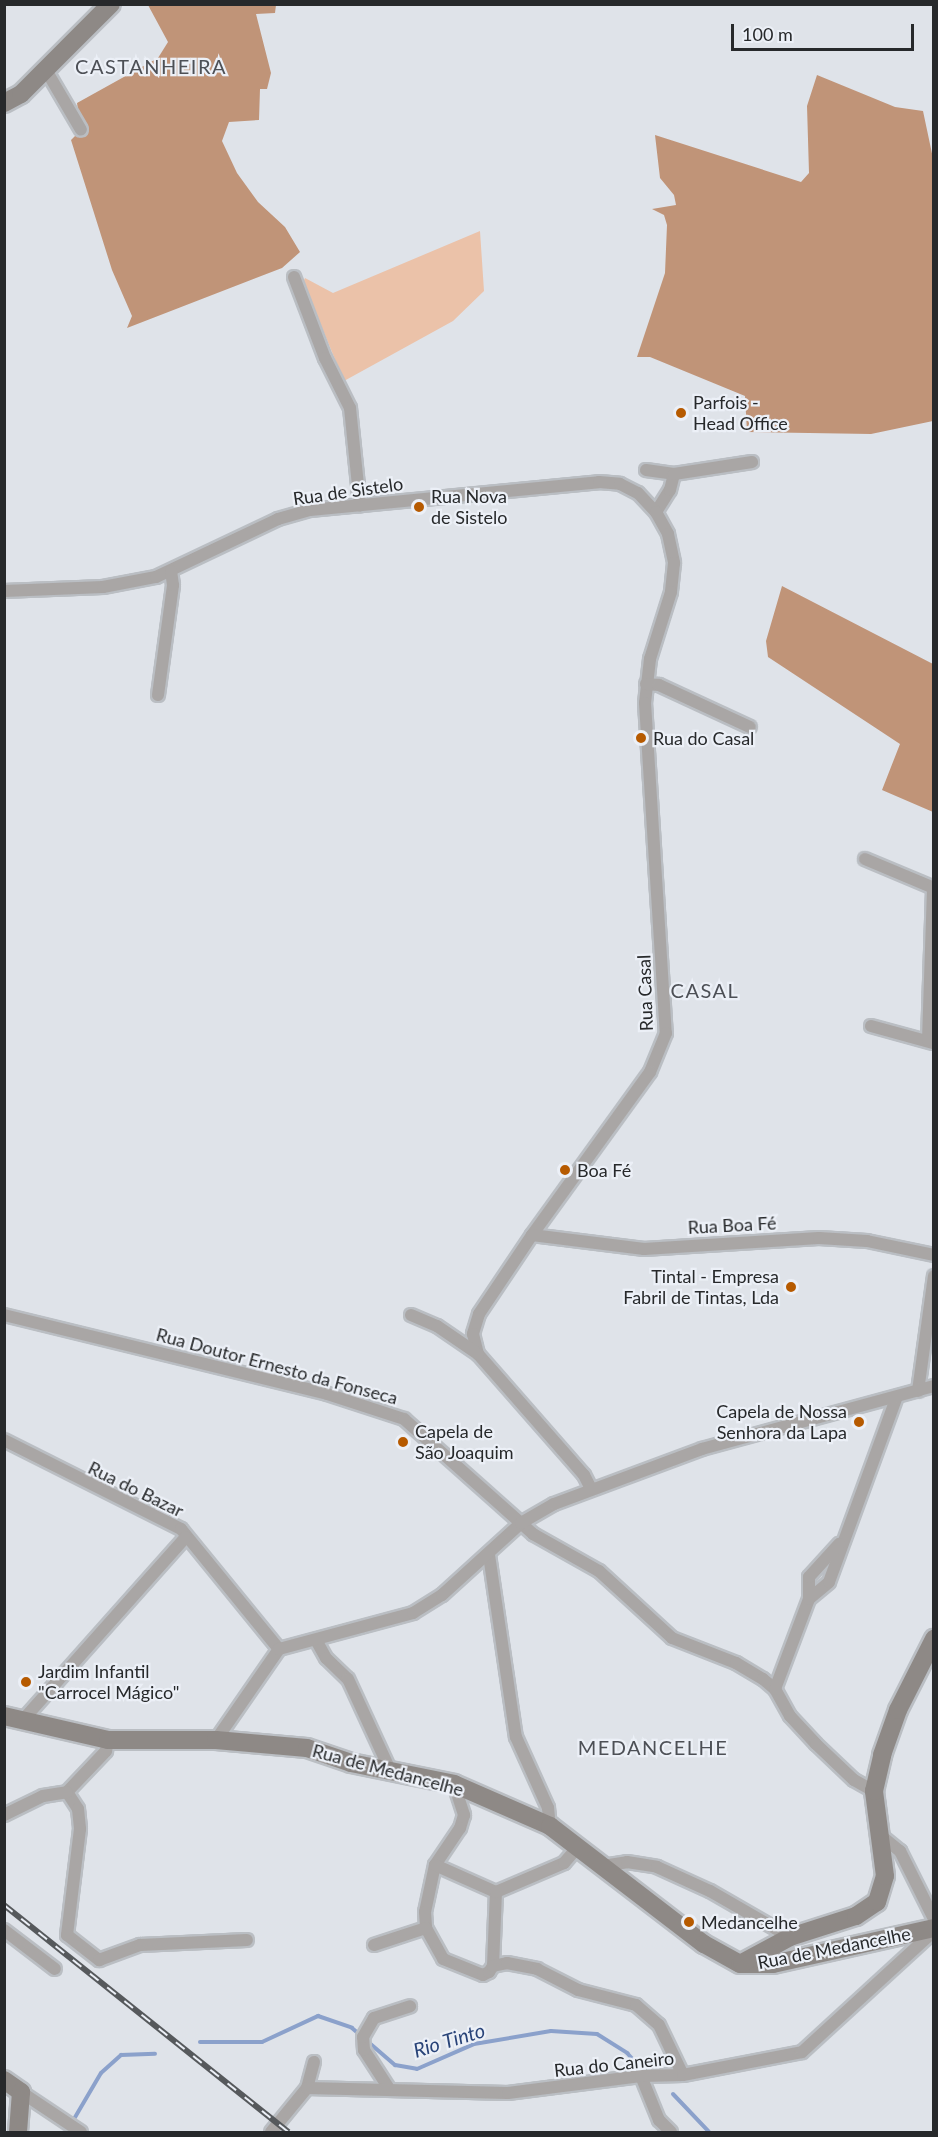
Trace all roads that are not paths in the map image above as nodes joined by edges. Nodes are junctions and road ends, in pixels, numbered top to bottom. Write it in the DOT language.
graph roads {
  1 [pos="111,4"];
  2 [pos="46,70"];
  3 [pos="4,103"];
  4 [pos="81,130"];
  5 [pos="294,278"];
  6 [pos="752,462"];
  7 [pos="646,470"];
  8 [pos="674,474"];
  9 [pos="360,505"];
  10 [pos="656,512"];
  11 [pos="171,571"];
  12 [pos="4,591"];
  13 [pos="646,684"];
  14 [pos="158,695"];
  15 [pos="750,727"];
  16 [pos="865,859"];
  17 [pos="933,888"];
  18 [pos="871,1026"];
  19 [pos="931,1041"];
  20 [pos="532,1235"];
  21 [pos="933,1255"];
  22 [pos="933,1276"];
  23 [pos="4,1315"];
  24 [pos="411,1315"];
  25 [pos="478,1354"];
  26 [pos="933,1386"];
  27 [pos="918,1391"];
  28 [pos="896,1399"];
  29 [pos="4,1440"];
  30 [pos="591,1489"];
  31 [pos="521,1523"];
  32 [pos="186,1537"];
  33 [pos="842,1541"];
  34 [pos="489,1555"];
  35 [pos="809,1599"];
  36 [pos="316,1640"];
  37 [pos="933,1643"];
  38 [pos="279,1649"];
  39 [pos="775,1689"];
  40 [pos="13,1718"];
  41 [pos="108,1740"];
  42 [pos="216,1740"];
  43 [pos="390,1770"];
  44 [pos="454,1784"];
  45 [pos="67,1791"];
  46 [pos="874,1791"];
  47 [pos="4,1815"];
  48 [pos="550,1826"];
  49 [pos="880,1835"];
  50 [pos="578,1847"];
  51 [pos="435,1865"];
  52 [pos="603,1866"];
  53 [pos="496,1892"];
  54 [pos="933,1919"];
  55 [pos="426,1928"];
  56 [pos="4,1929"];
  57 [pos="933,1929"];
  58 [pos="790,1937"];
  59 [pos="247,1940"];
  60 [pos="374,1945"];
  61 [pos="740,1964"];
  62 [pos="493,1966"];
  63 [pos="55,1969"];
  64 [pos="410,2006"];
  65 [pos="314,2062"];
  66 [pos="683,2075"];
  67 [pos="641,2076"];
  68 [pos="4,2080"];
  69 [pos="388,2087"];
  70 [pos="307,2088"];
  71 [pos="21,2091"];
  72 [pos="669,2132"];
  73 [pos="18,2133"];
  74 [pos="81,2133"];
  75 [pos="271,2133"];
  1 -- 2 [label="street"];
  2 -- 3 [label="street"];
  2 -- 4 [label="street"];
  5 -- 9 [label="street"];
  6 -- 8 [label="street"];
  7 -- 8 [label="street"];
  8 -- 10 [label="street"];
  9 -- 10 [label="street, Rua de Sistelo"];
  9 -- 11 [label="street, Rua de Sistelo"];
  10 -- 13 [label="street, Rua Casal"];
  11 -- 12 [label="street, Rua de Sistelo"];
  11 -- 14 [label="street"];
  13 -- 15 [label="street"];
  13 -- 20 [label="street, Rua Casal"];
  16 -- 17 [label="street"];
  17 -- 19 [label="street"];
  18 -- 19 [label="street"];
  20 -- 21 [label="street, Rua Boa Fé"];
  20 -- 25 [label="street, Rua Casal"];
  22 -- 27 [label="street"];
  23 -- 31 [label="street, Rua Doutor Ernesto da Fonseca"];
  24 -- 25 [label="street"];
  25 -- 30 [label="street"];
  26 -- 27 [label="street"];
  27 -- 28 [label="street"];
  28 -- 30 [label="street"];
  28 -- 33 [label="street"];
  29 -- 32 [label="street, Rua do Bazar"];
  30 -- 31 [label="street"];
  31 -- 34 [label="street"];
  31 -- 39 [label="street, Rua Doutor Ernesto da Fonseca"];
  32 -- 38 [label="street, Rua do Bazar"];
  32 -- 40 [label="street"];
  33 -- 35 [label="street"];
  33 -- 35 [label="street"];
  34 -- 36 [label="street"];
  34 -- 48 [label="street"];
  35 -- 39 [label="street"];
  36 -- 38 [label="street"];
  36 -- 43 [label="street"];
  37 -- 46 [label="street"];
  38 -- 42 [label="street"];
  39 -- 46 [label="street, Rua Doutor Ernesto da Fonseca"];
  40 -- 41 [label="street, Rua de Medancelhe"];
  41 -- 42 [label="street, Rua de Medancelhe"];
  41 -- 45 [label="street"];
  42 -- 43 [label="street, Rua de Medancelhe"];
  43 -- 44 [label="street, Rua de Medancelhe"];
  44 -- 48 [label="street, Rua de Medancelhe"];
  44 -- 51 [label="street"];
  45 -- 47 [label="street"];
  45 -- 59 [label="street"];
  46 -- 49 [label="street"];
  48 -- 50 [label="street, Rua de Medancelhe"];
  49 -- 54 [label="street"];
  49 -- 58 [label="street"];
  50 -- 52 [label="street, Rua de Medancelhe"];
  50 -- 53 [label="street"];
  51 -- 53 [label="street"];
  51 -- 55 [label="street"];
  52 -- 58 [label="street"];
  52 -- 61 [label="street, Rua de Medancelhe"];
  53 -- 62 [label="street"];
  55 -- 60 [label="street"];
  55 -- 62 [label="street"];
  56 -- 63 [label="street"];
  57 -- 61 [label="street, Rua de Medancelhe"];
  57 -- 66 [label="street, Rua do Caneiro"];
  58 -- 61 [label="street"];
  62 -- 66 [label="street"];
  64 -- 69 [label="street"];
  65 -- 70 [label="street"];
  66 -- 67 [label="street, Rua do Caneiro"];
  67 -- 69 [label="street, Rua do Caneiro"];
  67 -- 72 [label="street"];
  68 -- 71 [label="street"];
  69 -- 70 [label="street, Rua do Caneiro"];
  70 -- 75 [label="street"];
  71 -- 73 [label="street"];
  71 -- 74 [label="street"];
}
